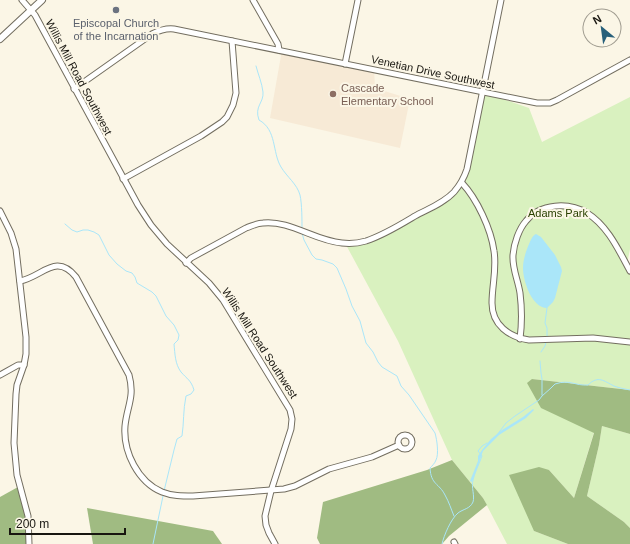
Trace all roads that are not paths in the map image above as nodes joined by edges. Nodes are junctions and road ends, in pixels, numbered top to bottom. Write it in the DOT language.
graph roads {
  1 [pos="22,0"];
  2 [pos="42,0"];
  3 [pos="253,0"];
  4 [pos="358,0"];
  5 [pos="501,0"];
  6 [pos="31,11"];
  7 [pos="0,39"];
  8 [pos="232,41"];
  9 [pos="279,50"];
  10 [pos="630,60"];
  11 [pos="345,64"];
  12 [pos="74,88"];
  13 [pos="483,92"];
  14 [pos="123,179"];
  15 [pos="462,183"];
  16 [pos="0,211"];
  17 [pos="186,263"];
  18 [pos="630,271"];
  19 [pos="20,281"];
  20 [pos="520,339"];
  21 [pos="630,342"];
  22 [pos="24,365"];
  23 [pos="0,375"];
  24 [pos="399,445"];
  25 [pos="271,491"];
  26 [pos="29,544"];
  27 [pos="275,544"];
  1 -- 6 [label="street, Willis Mill Road Southwest"];
  2 -- 6 [label="main road"];
  3 -- 9 [label="street"];
  4 -- 11 [label="street"];
  5 -- 13 [label="street"];
  6 -- 7 [label="main road"];
  6 -- 12 [label="street, Willis Mill Road Southwest"];
  8 -- 9 [label="street, Venetian Drive Southwest"];
  8 -- 12 [label="street, Venetian Drive Southwest"];
  8 -- 14 [label="street"];
  9 -- 11 [label="street, Venetian Drive Southwest"];
  10 -- 13 [label="street, Venetian Drive Southwest"];
  11 -- 13 [label="street, Venetian Drive Southwest"];
  12 -- 14 [label="street, Willis Mill Road Southwest"];
  13 -- 15 [label="street"];
  14 -- 17 [label="street, Willis Mill Road Southwest"];
  15 -- 17 [label="street"];
  15 -- 20 [label="street"];
  16 -- 19 [label="street"];
  17 -- 25 [label="street, Willis Mill Road Southwest"];
  18 -- 20 [label="street"];
  19 -- 22 [label="street"];
  19 -- 25 [label="street"];
  20 -- 21 [label="street"];
  22 -- 23 [label="street"];
  22 -- 26 [label="street"];
  24 -- 25 [label="street"];
  25 -- 27 [label="street, Willis Mill Road Southwest"];
}
